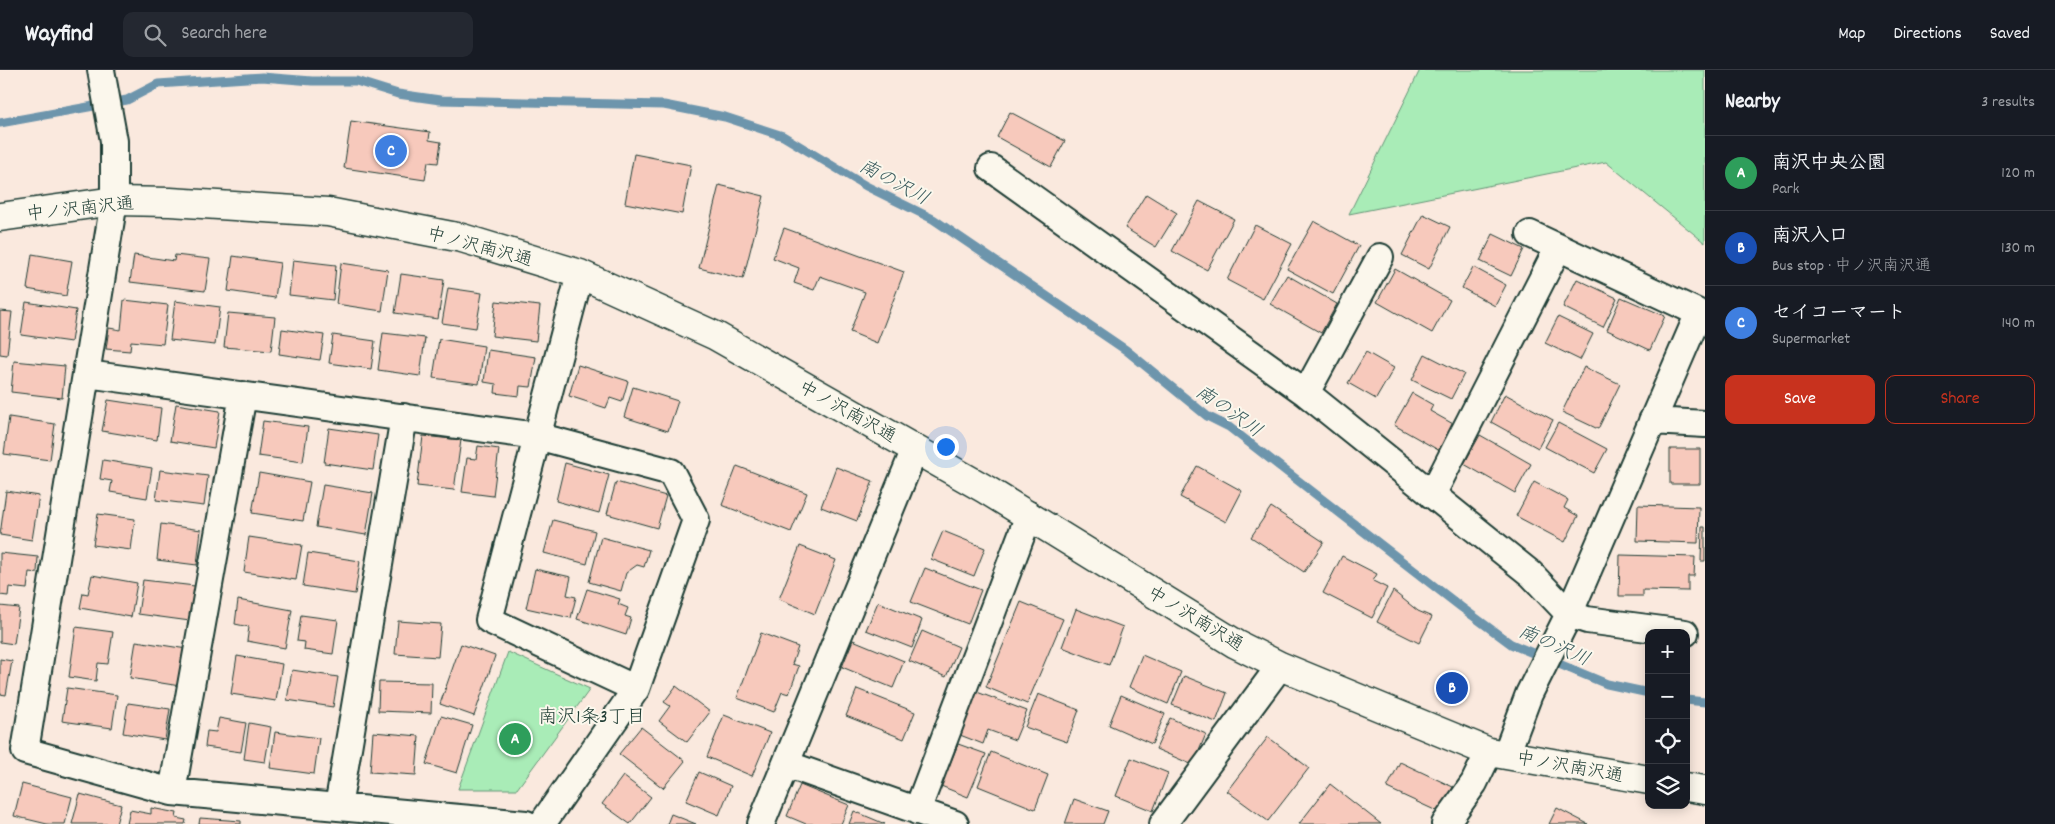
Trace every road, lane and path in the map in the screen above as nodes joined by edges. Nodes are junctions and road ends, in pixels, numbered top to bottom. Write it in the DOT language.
graph roads {
  1 [pos="101,70"];
  2 [pos="991,168"];
  3 [pos="114,201"];
  4 [pos="0,217"];
  5 [pos="1530,234"];
  6 [pos="1558,248"];
  7 [pos="1380,257"];
  8 [pos="580,274"];
  9 [pos="87,374"];
  10 [pos="1306,393"];
  11 [pos="243,395"];
  12 [pos="404,418"];
  13 [pos="1652,421"];
  14 [pos="1705,424"];
  15 [pos="537,436"];
  16 [pos="915,448"];
  17 [pos="1432,495"];
  18 [pos="1029,515"];
  19 [pos="1566,619"];
  20 [pos="1656,629"];
  21 [pos="1690,633"];
  22 [pos="1705,635"];
  23 [pos="1280,666"];
  24 [pos="636,689"];
  25 [pos="1498,753"];
  26 [pos="786,764"];
  27 [pos="1645,779"];
  28 [pos="1690,788"];
  29 [pos="1705,790"];
  30 [pos="172,792"];
  31 [pos="338,807"];
  32 [pos="917,811"];
  33 [pos="526,824"];
  34 [pos="542,824"];
  35 [pos="761,824"];
  36 [pos="955,824"];
  37 [pos="1163,824"];
  38 [pos="1444,824"];
  1 -- 3 [label="street"];
  2 -- 10 [label="street"];
  3 -- 4 [label="street, 中ノ沢南沢通"];
  3 -- 8 [label="street, 中ノ沢南沢通"];
  3 -- 9 [label="street"];
  5 -- 6 [label="street"];
  6 -- 13 [label="street"];
  6 -- 17 [label="street"];
  7 -- 10 [label="street"];
  8 -- 15 [label="street"];
  8 -- 16 [label="street, 中ノ沢南沢通"];
  9 -- 11 [label="street"];
  9 -- 30 [label="street"];
  10 -- 17 [label="street"];
  11 -- 12 [label="street"];
  11 -- 30 [label="street"];
  12 -- 15 [label="street"];
  12 -- 31 [label="street"];
  13 -- 14 [label="street"];
  13 -- 19 [label="street"];
  15 -- 24 [label="street"];
  15 -- 24 [label="street"];
  16 -- 18 [label="street, 中ノ沢南沢通"];
  16 -- 26 [label="street"];
  17 -- 19 [label="street"];
  18 -- 23 [label="street, 中ノ沢南沢通"];
  18 -- 32 [label="street"];
  19 -- 20 [label="street"];
  19 -- 25 [label="street"];
  21 -- 22 [label="street"];
  23 -- 25 [label="street, 中ノ沢南沢通"];
  23 -- 37 [label="street"];
  24 -- 34 [label="street"];
  25 -- 27 [label="street, 中ノ沢南沢通"];
  25 -- 38 [label="street"];
  26 -- 32 [label="street"];
  26 -- 35 [label="street"];
  28 -- 29 [label="street"];
  30 -- 31 [label="street"];
  31 -- 33 [label="street"];
  32 -- 36 [label="street"];
}
